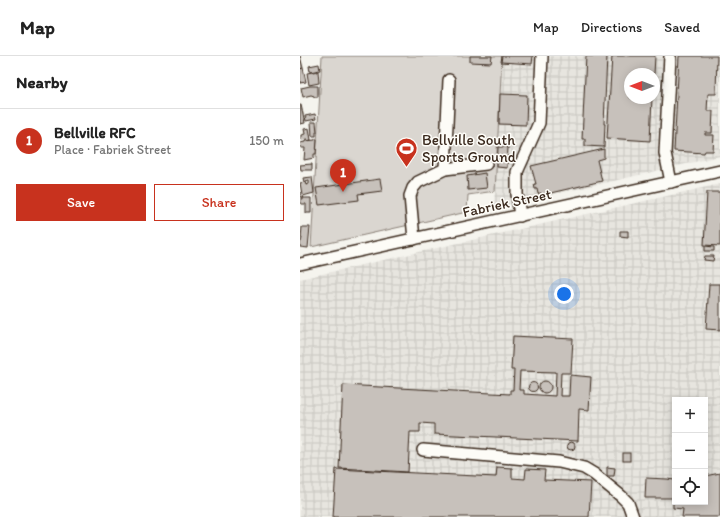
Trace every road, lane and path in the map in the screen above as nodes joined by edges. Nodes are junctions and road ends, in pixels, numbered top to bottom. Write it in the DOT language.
graph roads {
  1 [pos="542,56"];
  2 [pos="670,56"];
  3 [pos="448,80"];
  4 [pos="486,164"];
  5 [pos="445,169"];
  6 [pos="720,171"];
  7 [pos="671,182"];
  8 [pos="520,216"];
  9 [pos="414,239"];
  10 [pos="300,264"];
  11 [pos="423,450"];
  12 [pos="633,517"];
  1 -- 8 [label="street"];
  2 -- 7 [label="street"];
  3 -- 5 [label="street"];
  4 -- 5 [label="street"];
  5 -- 9 [label="street"];
  6 -- 7 [label="street, Fabriek Street"];
  7 -- 8 [label="street, Fabriek Street"];
  8 -- 9 [label="street, Fabriek Street"];
  9 -- 10 [label="street, Fabriek Street"];
  11 -- 12 [label="street"];
}
